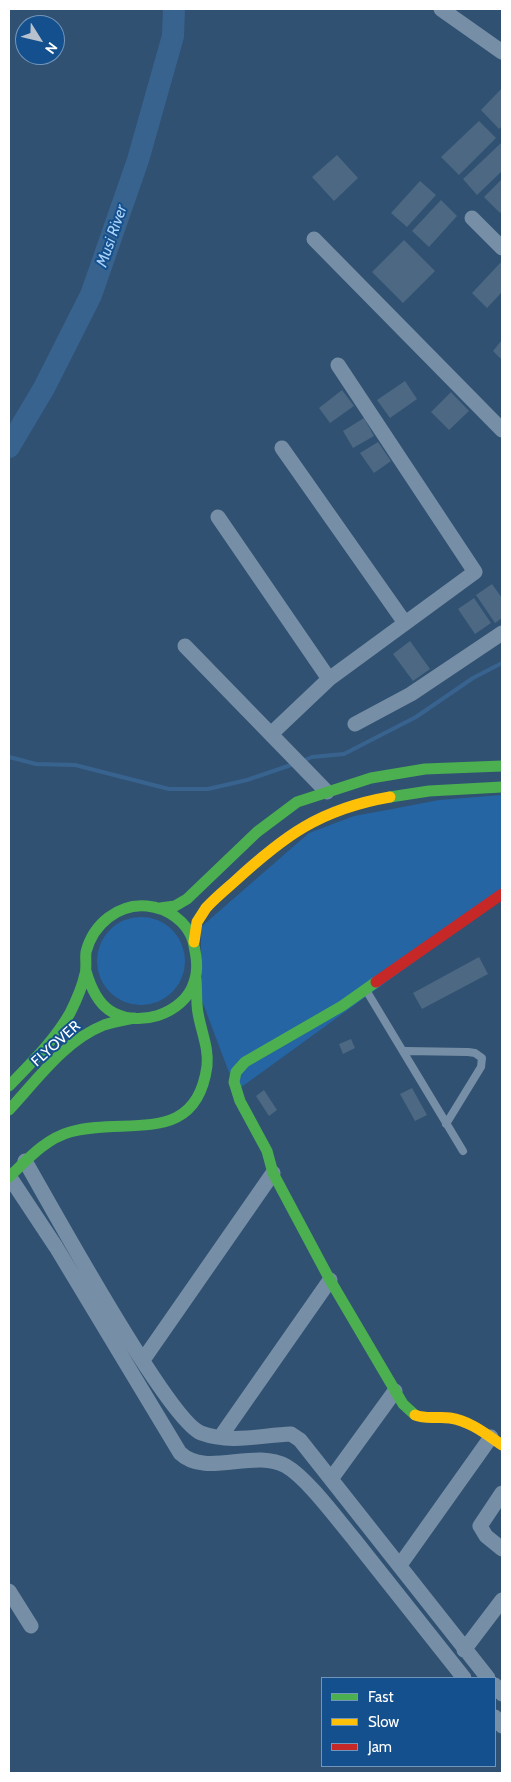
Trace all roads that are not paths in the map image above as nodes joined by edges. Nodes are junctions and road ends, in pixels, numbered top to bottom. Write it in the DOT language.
graph roads {
  1 [pos="441,9"];
  2 [pos="502,52"];
  3 [pos="472,218"];
  4 [pos="314,239"];
  5 [pos="502,248"];
  6 [pos="338,365"];
  7 [pos="502,430"];
  8 [pos="282,448"];
  9 [pos="218,517"];
  10 [pos="405,623"];
  11 [pos="502,633"];
  12 [pos="185,646"];
  13 [pos="329,679"];
  14 [pos="355,724"];
  15 [pos="271,734"];
  16 [pos="502,766"];
  17 [pos="502,787"];
  18 [pos="327,792"];
  19 [pos="502,894"];
  20 [pos="160,908"];
  21 [pos="194,942"];
  22 [pos="86,972"];
  23 [pos="196,979"];
  24 [pos="366,990"];
  25 [pos="170,1012"];
  26 [pos="134,1018"];
  27 [pos="206,1038"];
  28 [pos="405,1051"];
  29 [pos="9,1086"];
  30 [pos="9,1110"];
  31 [pos="446,1124"];
  32 [pos="463,1151"];
  33 [pos="26,1161"];
  34 [pos="272,1172"];
  35 [pos="9,1176"];
  36 [pos="330,1280"];
  37 [pos="143,1360"];
  38 [pos="395,1391"];
  39 [pos="221,1436"];
  40 [pos="497,1441"];
  41 [pos="330,1479"];
  42 [pos="502,1493"];
  43 [pos="502,1549"];
  44 [pos="400,1565"];
  45 [pos="9,1591"];
  46 [pos="502,1600"];
  47 [pos="31,1626"];
  48 [pos="464,1650"];
  49 [pos="463,1677"];
  50 [pos="487,1677"];
  1 -- 2 [label="street"];
  3 -- 5 [label="street"];
  4 -- 7 [label="street"];
  6 -- 10 [label="street"];
  8 -- 10 [label="street"];
  9 -- 13 [label="street"];
  10 -- 13 [label="street"];
  11 -- 14 [label="street"];
  12 -- 15 [label="street"];
  13 -- 15 [label="street"];
  15 -- 18 [label="street"];
  16 -- 18 [label="main road"];
  17 -- 21 [label="main road"];
  18 -- 20 [label="main road"];
  19 -- 24 [label="main road"];
  20 -- 21 [label="main road"];
  20 -- 22 [label="main road"];
  21 -- 23 [label="main road"];
  22 -- 26 [label="main road"];
  22 -- 29 [label="main road, FLYOVER"];
  23 -- 25 [label="main road"];
  23 -- 27 [label="main road"];
  24 -- 28 [label="lane"];
  24 -- 34 [label="main road"];
  25 -- 26 [label="main road"];
  25 -- 27 [label="main road"];
  26 -- 30 [label="main road, FLYOVER"];
  27 -- 33 [label="main road"];
  28 -- 31 [label="lane"];
  28 -- 31 [label="lane"];
  31 -- 32 [label="lane"];
  33 -- 35 [label="main road"];
  33 -- 37 [label="street"];
  34 -- 36 [label="main road"];
  34 -- 37 [label="street"];
  35 -- 49 [label="street"];
  36 -- 38 [label="main road"];
  36 -- 39 [label="street"];
  37 -- 39 [label="street"];
  38 -- 40 [label="main road"];
  38 -- 41 [label="street"];
  39 -- 41 [label="street"];
  40 -- 44 [label="street"];
  41 -- 44 [label="street"];
  42 -- 43 [label="street"];
  44 -- 48 [label="street"];
  45 -- 47 [label="street"];
  46 -- 48 [label="street"];
  48 -- 50 [label="street"];
}
